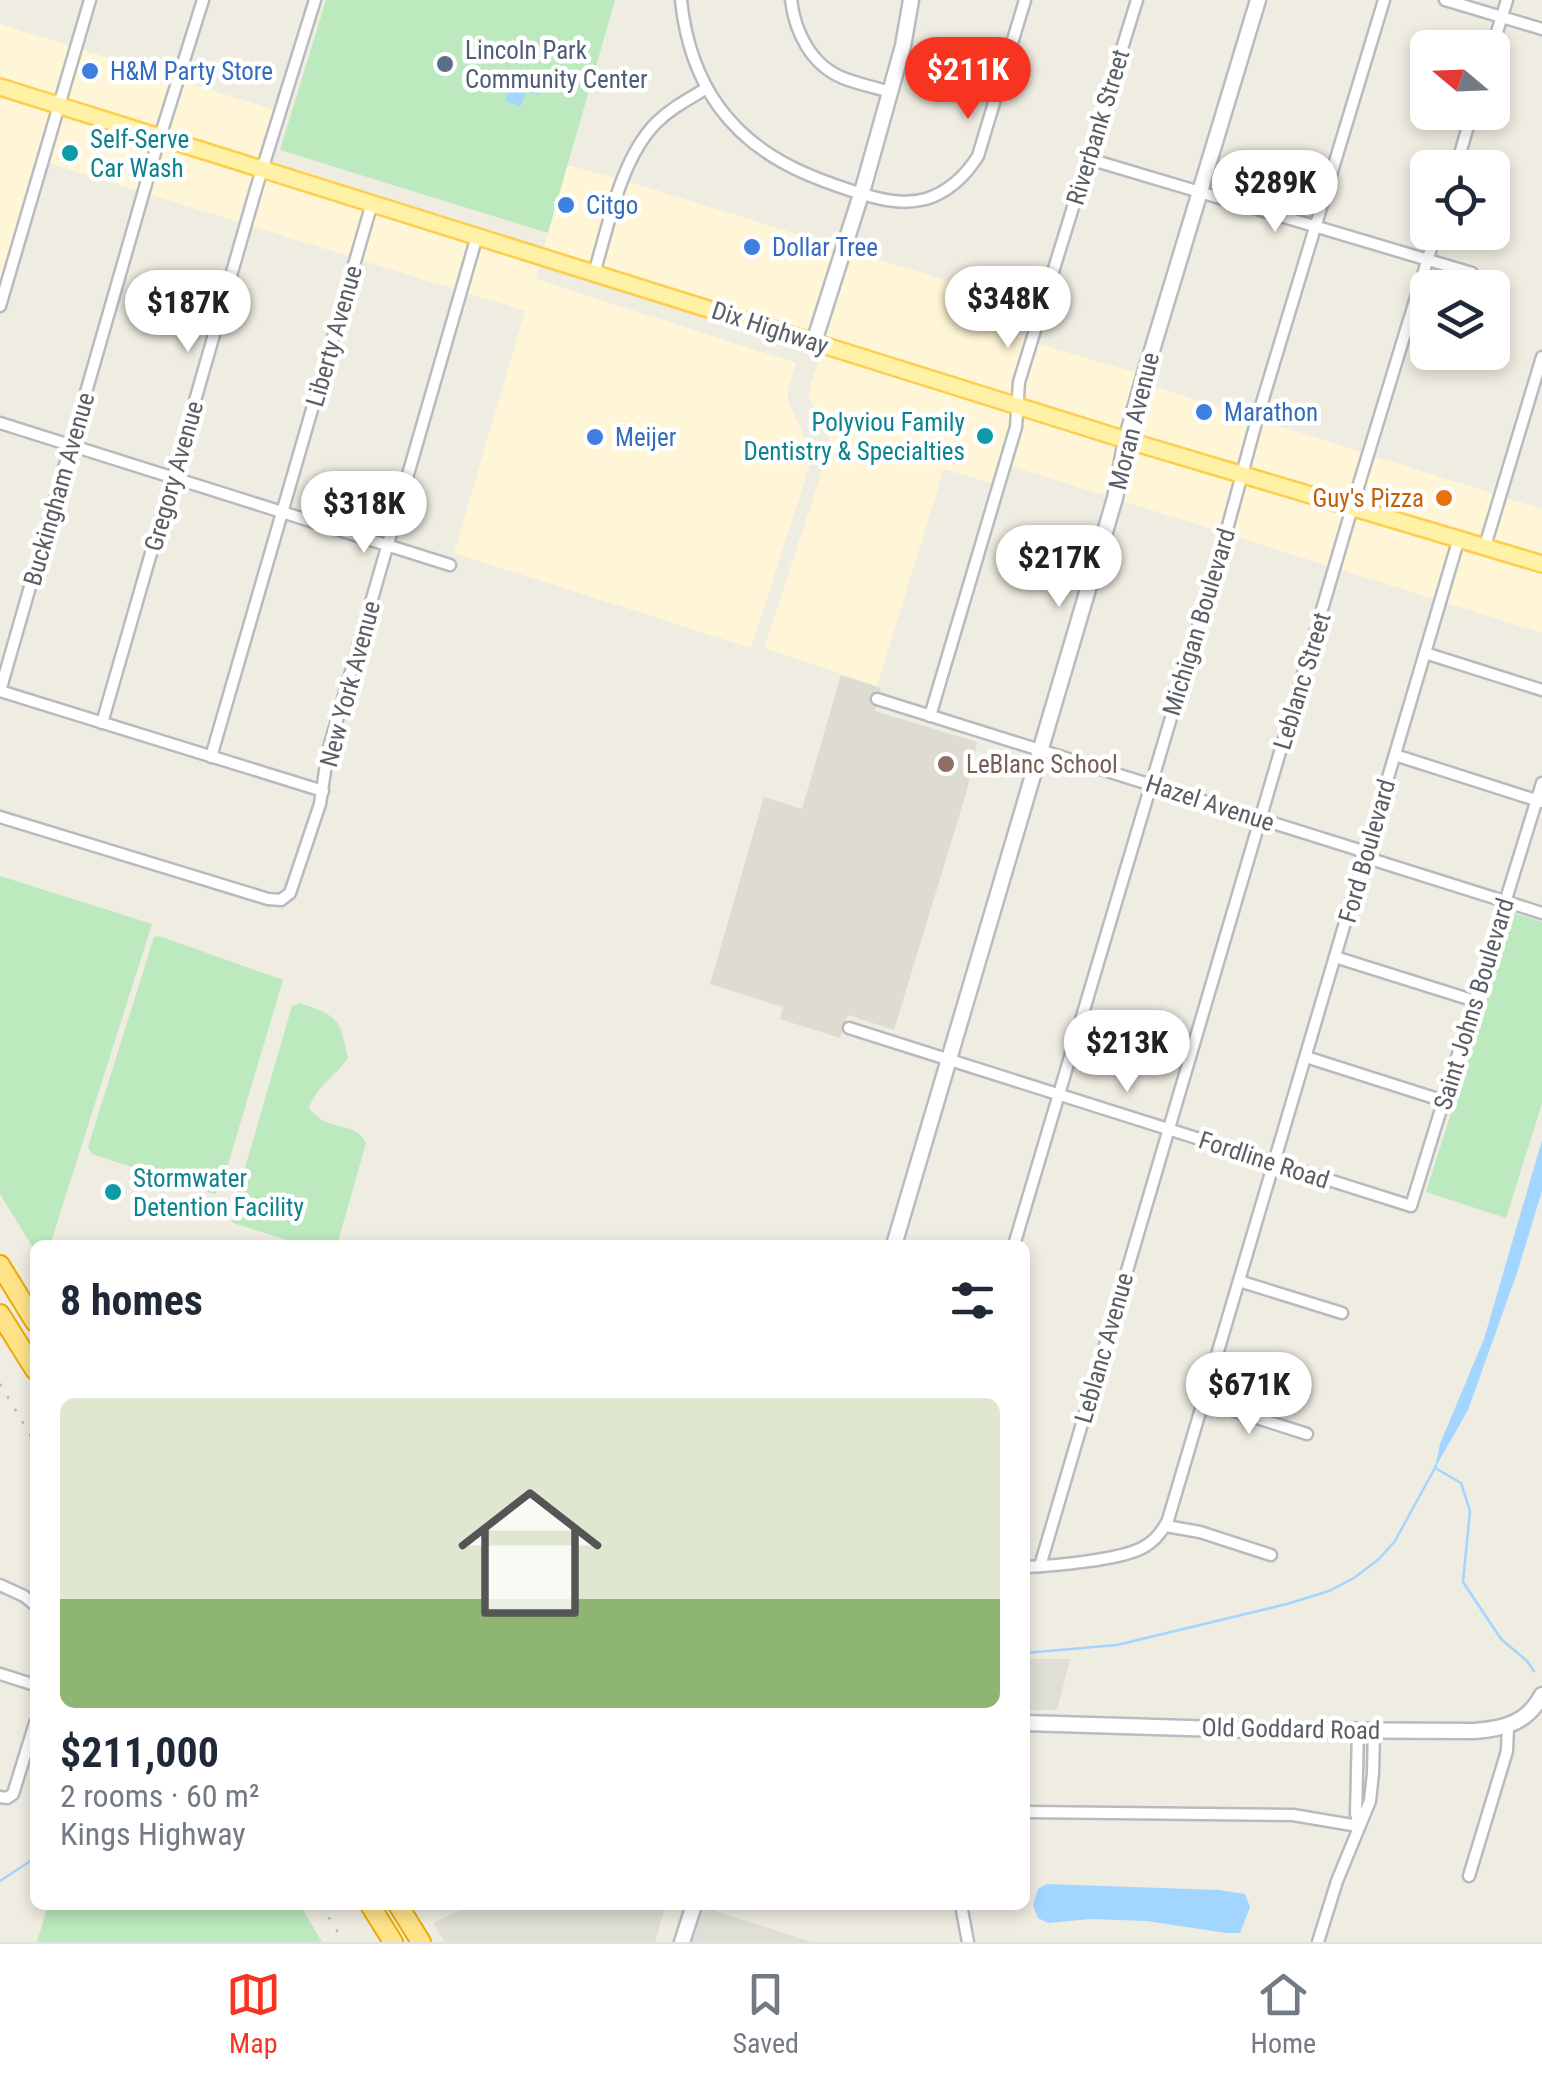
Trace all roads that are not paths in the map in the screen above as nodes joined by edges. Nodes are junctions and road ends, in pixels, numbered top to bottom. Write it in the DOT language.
graph roads {
  1 [pos="90,0"];
  2 [pos="202,0"];
  3 [pos="315,0"];
  4 [pos="681,0"];
  5 [pos="792,0"];
  6 [pos="911,0"];
  7 [pos="1025,0"];
  8 [pos="1137,0"];
  9 [pos="1258,0"];
  10 [pos="1384,0"];
  11 [pos="1445,0"];
  12 [pos="1506,0"];
  13 [pos="1502,17"];
  14 [pos="1542,29"];
  15 [pos="1498,30"];
  16 [pos="0,87"];
  17 [pos="707,88"];
  18 [pos="890,92"];
  19 [pos="58,105"];
  20 [pos="160,137"];
  21 [pos="1089,158"];
  22 [pos="263,169"];
  23 [pos="1200,192"];
  24 [pos="861,194"];
  25 [pos="372,204"];
  26 [pos="1315,226"];
  27 [pos="477,236"];
  28 [pos="1431,250"];
  29 [pos="1428,260"];
  30 [pos="1459,270"];
  31 [pos="594,272"];
  32 [pos="0,306"];
  33 [pos="814,342"];
  34 [pos="1542,357"];
  35 [pos="1018,406"];
  36 [pos="0,423"];
  37 [pos="1126,440"];
  38 [pos="71,446"];
  39 [pos="1242,474"];
  40 [pos="173,478"];
  41 [pos="1354,506"];
  42 [pos="283,512"];
  43 [pos="1460,538"];
  44 [pos="388,545"];
  45 [pos="1485,546"];
  46 [pos="1542,564"];
  47 [pos="450,566"];
  48 [pos="1425,653"];
  49 [pos="1542,690"];
  50 [pos="0,691"];
  51 [pos="877,699"];
  52 [pos="930,716"];
  53 [pos="102,722"];
  54 [pos="1040,750"];
  55 [pos="1395,756"];
  56 [pos="212,757"];
  57 [pos="1542,783"];
  58 [pos="1150,786"];
  59 [pos="323,790"];
  60 [pos="1539,801"];
  61 [pos="0,817"];
  62 [pos="1261,820"];
  63 [pos="1365,854"];
  64 [pos="1505,902"];
  65 [pos="1542,913"];
  66 [pos="1335,957"];
  67 [pos="1474,1001"];
  68 [pos="850,1028"];
  69 [pos="1306,1057"];
  70 [pos="948,1060"];
  71 [pos="1058,1094"];
  72 [pos="1444,1101"];
  73 [pos="1169,1129"];
  74 [pos="1274,1163"];
  75 [pos="1392,1202"];
  76 [pos="895,1240"];
  77 [pos="1015,1240"];
  78 [pos="0,1265"];
  79 [pos="1239,1281"];
  80 [pos="1342,1313"];
  81 [pos="0,1314"];
  82 [pos="30,1314"];
  83 [pos="30,1362"];
  84 [pos="1204,1401"];
  85 [pos="1306,1434"];
  86 [pos="1166,1526"];
  87 [pos="1271,1555"];
  88 [pos="1040,1566"];
  89 [pos="1030,1567"];
  90 [pos="0,1585"];
  91 [pos="30,1602"];
  92 [pos="0,1674"];
  93 [pos="30,1683"];
  94 [pos="1542,1695"];
  95 [pos="1030,1723"];
  96 [pos="1508,1727"];
  97 [pos="1366,1730"];
  98 [pos="30,1739"];
  99 [pos="1373,1773"];
  100 [pos="1358,1774"];
  101 [pos="4,1797"];
  102 [pos="1030,1812"];
  103 [pos="1358,1825"];
  104 [pos="1469,1876"];
  105 [pos="373,1910"];
  106 [pos="401,1910"];
  107 [pos="692,1910"];
  108 [pos="962,1910"];
  109 [pos="393,1942"];
  110 [pos="421,1942"];
  111 [pos="682,1942"];
  112 [pos="968,1942"];
  113 [pos="1318,1942"];
  1 -- 19 [label="street"];
  2 -- 20 [label="street, Buckingham Avenue"];
  3 -- 22 [label="street, Gregory Avenue"];
  4 -- 17 [label="street"];
  5 -- 18 [label="street"];
  6 -- 18 [label="street"];
  7 -- 24 [label="street"];
  8 -- 21 [label="street, Riverbank Street"];
  9 -- 23 [label="street, Moran Avenue"];
  10 -- 26 [label="street, Michigan Boulevard"];
  11 -- 13 [label="street"];
  12 -- 13 [label="street"];
  13 -- 14 [label="street"];
  13 -- 15 [label="street"];
  16 -- 19 [label="main road, Dix Highway"];
  17 -- 24 [label="street"];
  17 -- 31 [label="street"];
  18 -- 24 [label="street"];
  19 -- 20 [label="main road, Dix Highway"];
  19 -- 32 [label="street"];
  20 -- 22 [label="main road, Dix Highway"];
  20 -- 38 [label="street, Buckingham Avenue"];
  21 -- 23 [label="street"];
  21 -- 35 [label="street, Riverbank Street"];
  22 -- 25 [label="main road, Dix Highway"];
  22 -- 40 [label="street, Gregory Avenue"];
  23 -- 26 [label="street"];
  23 -- 37 [label="street, Moran Avenue"];
  24 -- 33 [label="street"];
  25 -- 27 [label="main road, Dix Highway"];
  25 -- 42 [label="street, Liberty Avenue"];
  26 -- 29 [label="street"];
  26 -- 39 [label="street, Michigan Boulevard"];
  27 -- 31 [label="main road, Dix Highway"];
  27 -- 44 [label="street, New York Avenue"];
  28 -- 29 [label="street, Leblanc Street"];
  29 -- 30 [label="street"];
  29 -- 41 [label="street, Leblanc Street"];
  31 -- 33 [label="main road, Dix Highway"];
  33 -- 35 [label="main road, Dix Highway"];
  34 -- 45 [label="street"];
  35 -- 37 [label="main road, Dix Highway"];
  35 -- 52 [label="street, Riverbank Street"];
  36 -- 38 [label="street"];
  37 -- 39 [label="main road, Dix Highway"];
  37 -- 54 [label="street, Moran Avenue"];
  38 -- 40 [label="street"];
  38 -- 50 [label="street, Buckingham Avenue"];
  39 -- 41 [label="main road, Dix Highway"];
  39 -- 58 [label="street, Michigan Boulevard"];
  40 -- 42 [label="street"];
  40 -- 53 [label="street, Gregory Avenue"];
  41 -- 43 [label="main road, Dix Highway"];
  41 -- 62 [label="street, Leblanc Street"];
  42 -- 44 [label="street"];
  42 -- 56 [label="street, Liberty Avenue"];
  43 -- 45 [label="main road, Dix Highway"];
  43 -- 48 [label="street, Ford Boulevard"];
  44 -- 47 [label="street"];
  44 -- 59 [label="street, New York Avenue"];
  45 -- 46 [label="main road, Dix Highway"];
  48 -- 49 [label="street"];
  48 -- 55 [label="street, Ford Boulevard"];
  50 -- 53 [label="street"];
  51 -- 52 [label="street, Hazel Avenue"];
  52 -- 54 [label="street, Hazel Avenue"];
  53 -- 56 [label="street"];
  54 -- 58 [label="street, Hazel Avenue"];
  54 -- 70 [label="street, Moran Avenue"];
  55 -- 60 [label="street"];
  55 -- 63 [label="street, Ford Boulevard"];
  56 -- 59 [label="street"];
  57 -- 60 [label="street, Saint Johns Boulevard"];
  58 -- 62 [label="street, Hazel Avenue"];
  58 -- 71 [label="street, Michigan Boulevard"];
  59 -- 61 [label="street, New York Avenue"];
  60 -- 64 [label="street, Saint Johns Boulevard"];
  62 -- 63 [label="street, Hazel Avenue"];
  62 -- 73 [label="street, Leblanc Street"];
  63 -- 64 [label="street, Hazel Avenue"];
  63 -- 66 [label="street, Ford Boulevard"];
  64 -- 65 [label="street, Hazel Avenue"];
  64 -- 67 [label="street, Saint Johns Boulevard"];
  66 -- 67 [label="street"];
  66 -- 69 [label="street, Ford Boulevard"];
  67 -- 72 [label="street, Saint Johns Boulevard"];
  68 -- 70 [label="street, Fordline Road"];
  69 -- 72 [label="street"];
  69 -- 74 [label="street, Ford Boulevard"];
  70 -- 71 [label="street, Fordline Road"];
  70 -- 76 [label="street, Moran Avenue"];
  71 -- 73 [label="street, Fordline Road"];
  71 -- 77 [label="street, Michigan Boulevard"];
  72 -- 75 [label="street, Saint Johns Boulevard"];
  73 -- 74 [label="street, Fordline Road"];
  73 -- 88 [label="street, Leblanc Avenue"];
  74 -- 75 [label="street, Fordline Road"];
  74 -- 79 [label="street, Ford Boulevard"];
  78 -- 82 [label="highway"];
  79 -- 80 [label="street"];
  79 -- 84 [label="street, Ford Boulevard"];
  81 -- 83 [label="highway"];
  84 -- 85 [label="street"];
  84 -- 86 [label="street, Ford Boulevard"];
  86 -- 87 [label="street"];
  86 -- 88 [label="street"];
  88 -- 89 [label="street"];
  90 -- 91 [label="street"];
  92 -- 93 [label="street"];
  94 -- 96 [label="street"];
  95 -- 97 [label="street, Old Goddard Road"];
  96 -- 97 [label="street, Old Goddard Road"];
  96 -- 104 [label="street"];
  97 -- 99 [label="street"];
  97 -- 100 [label="street"];
  98 -- 101 [label="street"];
  99 -- 100 [label="street"];
  99 -- 103 [label="street"];
  100 -- 103 [label="street"];
  102 -- 103 [label="street"];
  103 -- 113 [label="street"];
  105 -- 109 [label="highway"];
  106 -- 110 [label="highway"];
  107 -- 111 [label="street"];
  108 -- 112 [label="street"];
}
